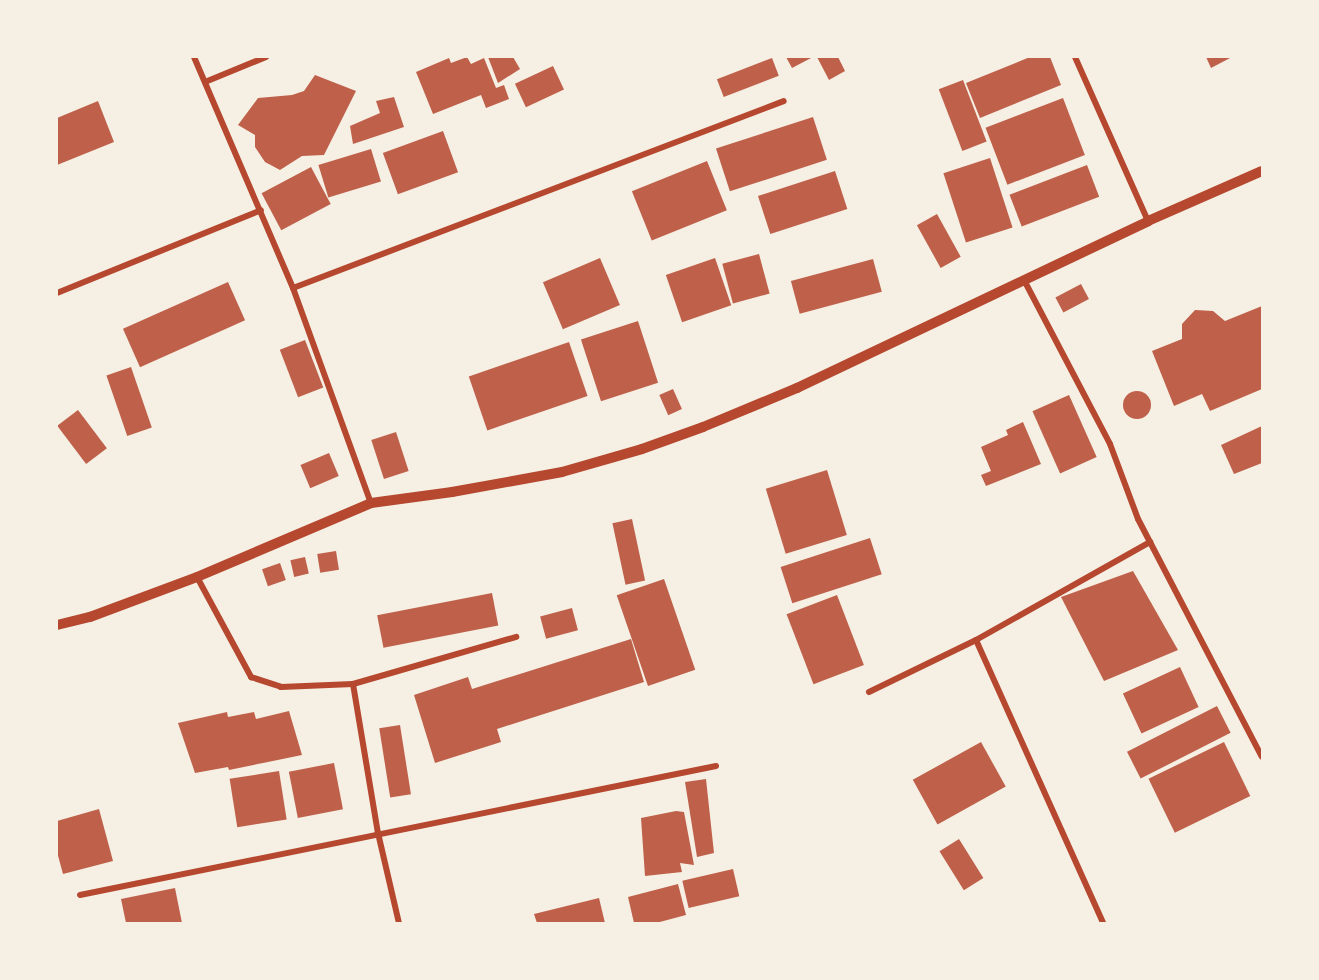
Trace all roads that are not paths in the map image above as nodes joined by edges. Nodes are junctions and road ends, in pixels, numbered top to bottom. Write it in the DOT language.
graph roads {
  1 [pos="194,57"];
  2 [pos="266,57"];
  3 [pos="1075,57"];
  4 [pos="205,82"];
  5 [pos="784,101"];
  6 [pos="1262,171"];
  7 [pos="261,210"];
  8 [pos="1148,221"];
  9 [pos="1024,280"];
  10 [pos="293,288"];
  11 [pos="57,293"];
  12 [pos="371,503"];
  13 [pos="1150,542"];
  14 [pos="197,577"];
  15 [pos="57,625"];
  16 [pos="516,637"];
  17 [pos="976,640"];
  18 [pos="353,684"];
  19 [pos="869,692"];
  20 [pos="1262,757"];
  21 [pos="717,766"];
  22 [pos="378,832"];
  23 [pos="80,895"];
  24 [pos="399,923"];
  25 [pos="1103,923"];
  1 -- 4 [label="street"];
  2 -- 4 [label="street"];
  3 -- 8 [label="street"];
  4 -- 7 [label="street"];
  5 -- 10 [label="street"];
  6 -- 8 [label="street"];
  7 -- 10 [label="street"];
  7 -- 11 [label="street"];
  8 -- 9 [label="street"];
  9 -- 12 [label="street"];
  9 -- 13 [label="street"];
  10 -- 12 [label="street"];
  12 -- 14 [label="street"];
  13 -- 17 [label="street"];
  13 -- 20 [label="street"];
  14 -- 15 [label="street"];
  14 -- 18 [label="street"];
  16 -- 18 [label="street"];
  17 -- 19 [label="street"];
  17 -- 25 [label="street"];
  18 -- 22 [label="street"];
  21 -- 22 [label="street"];
  22 -- 23 [label="street"];
  22 -- 24 [label="street"];
}
